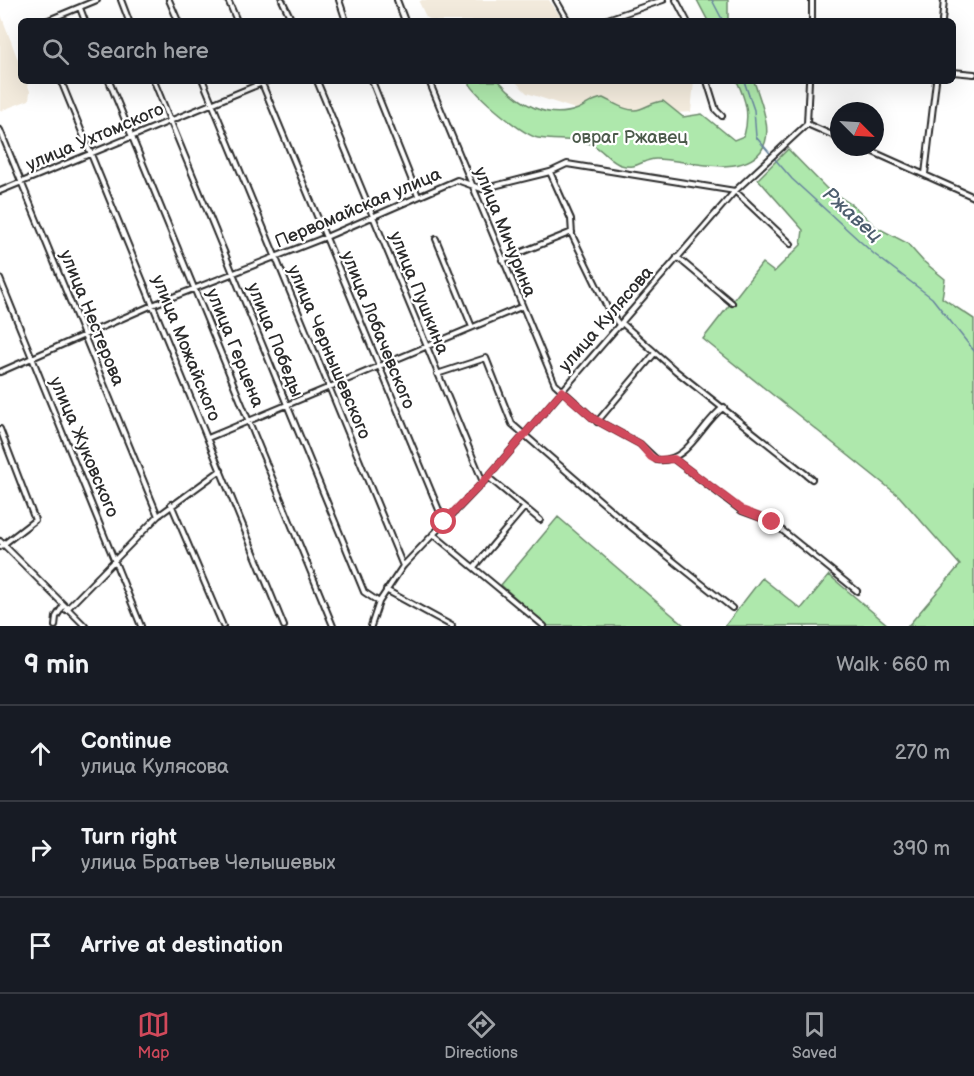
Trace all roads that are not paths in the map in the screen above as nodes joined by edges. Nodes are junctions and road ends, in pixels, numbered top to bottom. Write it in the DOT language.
graph roads {
  1 [pos="97,0"];
  2 [pos="121,0"];
  3 [pos="169,0"];
  4 [pos="228,0"];
  5 [pos="282,0"];
  6 [pos="339,0"];
  7 [pos="397,0"];
  8 [pos="556,0"];
  9 [pos="663,0"];
  10 [pos="676,0"];
  11 [pos="812,0"];
  12 [pos="944,0"];
  13 [pos="80,8"];
  14 [pos="54,18"];
  15 [pos="84,18"];
  16 [pos="128,18"];
  17 [pos="177,18"];
  18 [pos="236,18"];
  19 [pos="290,18"];
  20 [pos="345,18"];
  21 [pos="404,18"];
  22 [pos="566,18"];
  23 [pos="611,18"];
  24 [pos="685,18"];
  25 [pos="812,18"];
  26 [pos="942,18"];
  27 [pos="956,72"];
  28 [pos="974,74"];
  29 [pos="63,84"];
  30 [pos="110,84"];
  31 [pos="155,84"];
  32 [pos="204,84"];
  33 [pos="258,84"];
  34 [pos="264,84"];
  35 [pos="318,84"];
  36 [pos="373,84"];
  37 [pos="430,84"];
  38 [pos="708,84"];
  39 [pos="809,84"];
  40 [pos="936,84"];
  41 [pos="212,103"];
  42 [pos="722,116"];
  43 [pos="170,121"];
  44 [pos="807,124"];
  45 [pos="0,130"];
  46 [pos="830,134"];
  47 [pos="132,137"];
  48 [pos="91,152"];
  49 [pos="883,156"];
  50 [pos="550,172"];
  51 [pos="925,174"];
  52 [pos="21,183"];
  53 [pos="471,185"];
  54 [pos="0,191"];
  55 [pos="735,191"];
  56 [pos="418,196"];
  57 [pos="974,197"];
  58 [pos="373,217"];
  59 [pos="572,232"];
  60 [pos="326,237"];
  61 [pos="436,239"];
  62 [pos="791,244"];
  63 [pos="676,257"];
  64 [pos="275,258"];
  65 [pos="502,260"];
  66 [pos="233,274"];
  67 [pos="0,279"];
  68 [pos="196,290"];
  69 [pos="732,303"];
  70 [pos="154,304"];
  71 [pos="522,307"];
  72 [pos="621,324"];
  73 [pos="472,327"];
  74 [pos="84,334"];
  75 [pos="426,346"];
  76 [pos="655,353"];
  77 [pos="33,359"];
  78 [pos="378,366"];
  79 [pos="0,372"];
  80 [pos="437,374"];
  81 [pos="328,387"];
  82 [pos="562,391"];
  83 [pos="286,404"];
  84 [pos="724,407"];
  85 [pos="250,420"];
  86 [pos="597,422"];
  87 [pos="0,429"];
  88 [pos="524,436"];
  89 [pos="208,438"];
  90 [pos="674,459"];
  91 [pos="221,470"];
  92 [pos="488,477"];
  93 [pos="812,479"];
  94 [pos="483,482"];
  95 [pos="171,504"];
  96 [pos="524,508"];
  97 [pos="158,516"];
  98 [pos="540,520"];
  99 [pos="444,522"];
  100 [pos="433,534"];
  101 [pos="1,545"];
  102 [pos="115,559"];
  103 [pos="403,566"];
  104 [pos="474,567"];
  105 [pos="386,590"];
  106 [pos="856,591"];
  107 [pos="379,602"];
  108 [pos="64,608"];
  109 [pos="732,608"];
  110 [pos="55,626"];
  111 [pos="85,626"];
  112 [pos="141,626"];
  113 [pos="223,626"];
  114 [pos="285,626"];
  115 [pos="333,626"];
  116 [pos="371,626"];
  117 [pos="452,626"];
  118 [pos="544,626"];
  1 -- 13 [label="street"];
  2 -- 16 [label="street"];
  3 -- 17 [label="street"];
  4 -- 18 [label="street"];
  5 -- 19 [label="street"];
  6 -- 20 [label="street"];
  7 -- 21 [label="street"];
  8 -- 22 [label="street"];
  9 -- 23 [label="street"];
  10 -- 24 [label="street"];
  11 -- 25 [label="street"];
  12 -- 26 [label="street"];
  13 -- 14 [label="street"];
  13 -- 15 [label="street"];
  27 -- 28 [label="street"];
  29 -- 48 [label="street, улица Можайского"];
  30 -- 47 [label="street, улица Герцена"];
  31 -- 43 [label="street, улица Победы"];
  32 -- 41 [label="street, улица Чернышевского"];
  33 -- 41 [label="street, улица Ухтомского"];
  34 -- 60 [label="street, улица Лобачевского"];
  35 -- 58 [label="street, улица Пушкина"];
  36 -- 56 [label="street"];
  37 -- 53 [label="street, улица Мичурина"];
  38 -- 42 [label="street"];
  39 -- 44 [label="street"];
  40 -- 51 [label="street"];
  41 -- 43 [label="street, улица Ухтомского"];
  41 -- 64 [label="street, улица Чернышевского"];
  43 -- 47 [label="street, улица Ухтомского"];
  43 -- 66 [label="street, улица Победы"];
  44 -- 46 [label="street"];
  44 -- 55 [label="street, улица Кулясова"];
  45 -- 52 [label="street, улица Нестерова"];
  47 -- 48 [label="street, улица Ухтомского"];
  47 -- 68 [label="street, улица Герцена"];
  48 -- 52 [label="street, улица Ухтомского"];
  48 -- 70 [label="street, улица Можайского"];
  49 -- 51 [label="street"];
  50 -- 53 [label="street, Первомайская улица"];
  50 -- 55 [label="street, Первомайская улица"];
  50 -- 59 [label="street"];
  51 -- 57 [label="street"];
  52 -- 54 [label="street, улица Ухтомского"];
  52 -- 74 [label="street, улица Нестерова"];
  53 -- 56 [label="street, Первомайская улица"];
  53 -- 65 [label="street, улица Мичурина"];
  55 -- 62 [label="street"];
  55 -- 63 [label="street, улица Кулясова"];
  56 -- 58 [label="street, Первомайская улица"];
  58 -- 60 [label="street, Первомайская улица"];
  58 -- 75 [label="street, улица Пушкина"];
  59 -- 65 [label="street"];
  59 -- 72 [label="street"];
  60 -- 64 [label="street, Первомайская улица"];
  60 -- 78 [label="street, улица Лобачевского"];
  61 -- 73 [label="street"];
  63 -- 69 [label="street"];
  63 -- 72 [label="street, улица Кулясова"];
  64 -- 66 [label="street, Первомайская улица"];
  64 -- 81 [label="street, улица Чернышевского"];
  65 -- 71 [label="street, улица Мичурина"];
  66 -- 68 [label="street, Первомайская улица"];
  66 -- 83 [label="street, улица Победы"];
  67 -- 77 [label="street, улица Жуковского"];
  68 -- 70 [label="street, Первомайская улица"];
  68 -- 85 [label="street, улица Герцена"];
  70 -- 74 [label="street, Первомайская улица"];
  70 -- 89 [label="street, улица Можайского"];
  71 -- 73 [label="street"];
  71 -- 82 [label="street, улица Мичурина"];
  72 -- 76 [label="street"];
  72 -- 82 [label="street, улица Кулясова"];
  73 -- 75 [label="street"];
  74 -- 77 [label="street, Первомайская улица"];
  74 -- 97 [label="street, улица Нестерова"];
  75 -- 78 [label="street"];
  75 -- 80 [label="street, улица Пушкина"];
  76 -- 84 [label="street"];
  76 -- 86 [label="street"];
  77 -- 79 [label="street, Первомайская улица"];
  77 -- 102 [label="street, улица Жуковского"];
  78 -- 81 [label="street"];
  78 -- 99 [label="street, улица Лобачевского"];
  80 -- 88 [label="street"];
  80 -- 94 [label="street, улица Пушкина"];
  81 -- 83 [label="street"];
  81 -- 103 [label="street, улица Чернышевского"];
  82 -- 86 [label="street, улица Мичурина"];
  82 -- 88 [label="street, улица Кулясова"];
  83 -- 85 [label="street"];
  83 -- 107 [label="street, улица Победы"];
  84 -- 90 [label="street"];
  84 -- 93 [label="street"];
  85 -- 89 [label="street"];
  85 -- 115 [label="street, улица Герцена"];
  86 -- 90 [label="street, улица Мичурина"];
  87 -- 101 [label="street"];
  88 -- 92 [label="street, улица Кулясова"];
  88 -- 109 [label="street"];
  89 -- 91 [label="street, улица Можайского"];
  90 -- 106 [label="street"];
  91 -- 95 [label="street"];
  91 -- 114 [label="street, улица Можайского"];
  92 -- 94 [label="street, улица Кулясова"];
  92 -- 96 [label="street"];
  94 -- 99 [label="street, улица Кулясова"];
  95 -- 97 [label="street"];
  95 -- 113 [label="street"];
  96 -- 98 [label="street"];
  96 -- 104 [label="street"];
  97 -- 102 [label="street"];
  99 -- 100 [label="street, улица Кулясова"];
  100 -- 103 [label="street, улица Кулясова"];
  100 -- 104 [label="street"];
  101 -- 108 [label="street"];
  102 -- 108 [label="street"];
  102 -- 112 [label="street, улица Жуковского"];
  103 -- 105 [label="street, улица Кулясова"];
  104 -- 118 [label="street"];
  105 -- 107 [label="street, улица Кулясова"];
  105 -- 117 [label="street"];
  107 -- 116 [label="street, улица Кулясова"];
  108 -- 110 [label="street"];
  108 -- 111 [label="street"];
}
